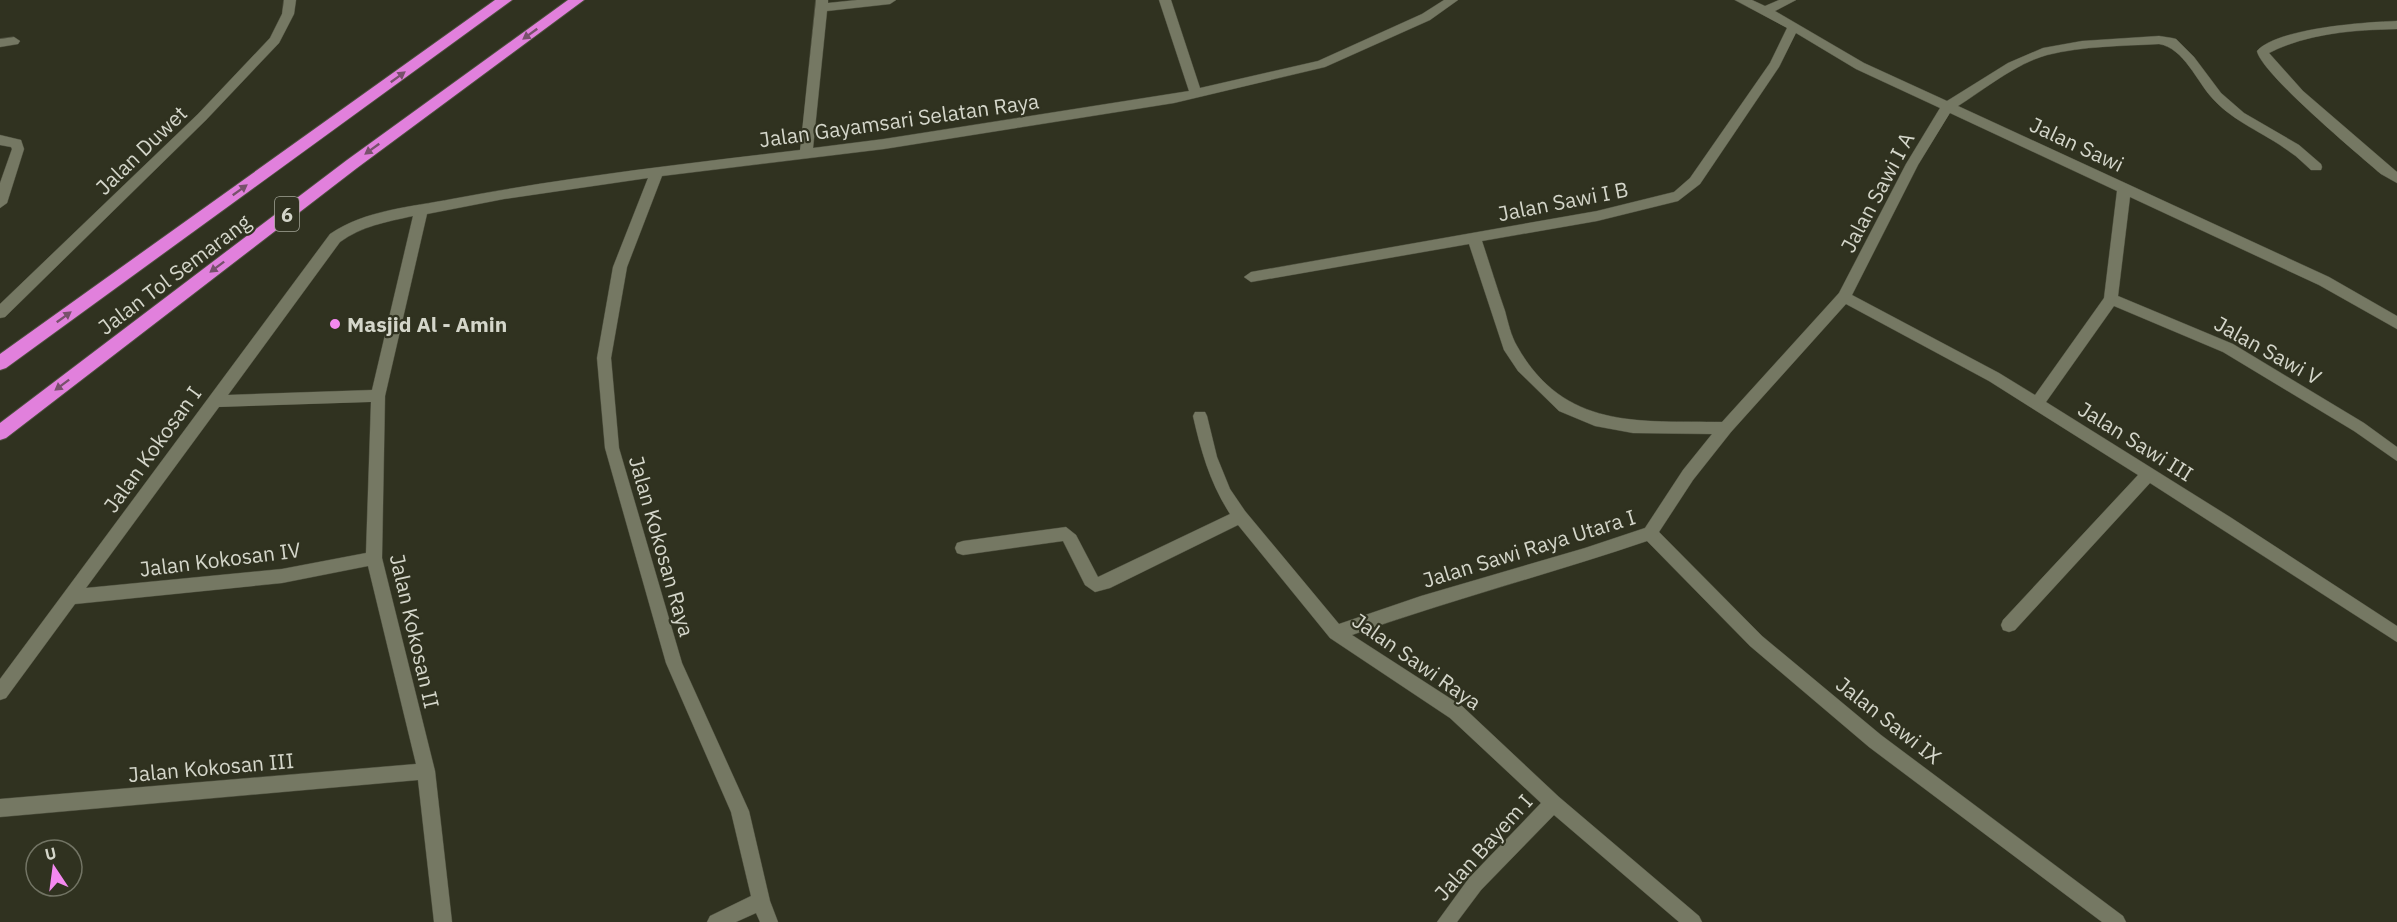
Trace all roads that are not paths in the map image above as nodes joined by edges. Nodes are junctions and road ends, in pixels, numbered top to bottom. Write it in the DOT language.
graph roads {
  1 [pos="290,0"];
  2 [pos="505,0"];
  3 [pos="577,0"];
  4 [pos="890,0"];
  5 [pos="1165,0"];
  6 [pos="1452,0"];
  7 [pos="1741,0"];
  8 [pos="1790,0"];
  9 [pos="822,4"];
  10 [pos="1765,10"];
  11 [pos="2397,25"];
  12 [pos="1793,27"];
  13 [pos="14,41"];
  14 [pos="0,43"];
  15 [pos="1196,94"];
  16 [pos="1947,107"];
  17 [pos="0,140"];
  18 [pos="806,154"];
  19 [pos="2316,167"];
  20 [pos="657,172"];
  21 [pos="2397,178"];
  22 [pos="2124,190"];
  23 [pos="0,202"];
  24 [pos="421,209"];
  25 [pos="339,233"];
  26 [pos="1474,237"];
  27 [pos="1251,277"];
  28 [pos="1844,297"];
  29 [pos="2111,299"];
  30 [pos="0,313"];
  31 [pos="2397,322"];
  32 [pos="0,363"];
  33 [pos="378,396"];
  34 [pos="213,401"];
  35 [pos="2037,404"];
  36 [pos="1200,416"];
  37 [pos="1726,428"];
  38 [pos="0,433"];
  39 [pos="2397,455"];
  40 [pos="2149,474"];
  41 [pos="1240,516"];
  42 [pos="1650,533"];
  43 [pos="963,549"];
  44 [pos="374,558"];
  45 [pos="70,597"];
  46 [pos="2009,625"];
  47 [pos="1336,633"];
  48 [pos="2397,635"];
  49 [pos="0,692"];
  50 [pos="426,771"];
  51 [pos="1553,803"];
  52 [pos="0,808"];
  53 [pos="761,901"];
  54 [pos="443,922"];
  55 [pos="716,922"];
  56 [pos="770,922"];
  57 [pos="1446,922"];
  58 [pos="1694,922"];
  59 [pos="2117,922"];
  1 -- 30 [label="street, Jalan Duwet"];
  32 -- 2 [label="highway, Jalan Tol Semarang / 6, one-way"];
  3 -- 38 [label="highway, Jalan Tol Semarang / 6, one-way"];
  4 -- 9 [label="street"];
  5 -- 15 [label="street"];
  6 -- 15 [label="street, Jalan Gayamsari Selatan Raya"];
  7 -- 10 [label="street, Jalan Sawi"];
  8 -- 10 [label="street"];
  9 -- 18 [label="street"];
  10 -- 12 [label="street, Jalan Sawi"];
  11 -- 21 [label="street"];
  12 -- 16 [label="street, Jalan Sawi"];
  12 -- 26 [label="street, Jalan Sawi I B"];
  13 -- 14 [label="street"];
  15 -- 18 [label="street, Jalan Gayamsari Selatan Raya"];
  16 -- 19 [label="street"];
  16 -- 22 [label="street, Jalan Sawi"];
  16 -- 28 [label="street, Jalan Sawi I A"];
  17 -- 23 [label="street"];
  18 -- 20 [label="street, Jalan Gayamsari Selatan Raya"];
  20 -- 24 [label="street, Jalan Gayamsari Selatan Raya"];
  20 -- 53 [label="street, Jalan Kokosan Raya"];
  22 -- 29 [label="street"];
  22 -- 31 [label="street, Jalan Sawi"];
  24 -- 25 [label="street, Jalan Gayamsari Selatan Raya"];
  24 -- 33 [label="street, Jalan Kokosan II"];
  25 -- 34 [label="street, Jalan Kokosan I"];
  26 -- 27 [label="street, Jalan Sawi I B"];
  26 -- 37 [label="street"];
  28 -- 35 [label="street, Jalan Sawi III"];
  28 -- 37 [label="street, Jalan Sawi Raya Utara I"];
  29 -- 35 [label="street"];
  29 -- 39 [label="street, Jalan Sawi V"];
  33 -- 34 [label="street"];
  33 -- 44 [label="street, Jalan Kokosan II"];
  34 -- 45 [label="street, Jalan Kokosan I"];
  35 -- 40 [label="street, Jalan Sawi III"];
  36 -- 41 [label="street, Jalan Sawi Raya"];
  37 -- 42 [label="street, Jalan Sawi Raya Utara I"];
  40 -- 46 [label="street"];
  40 -- 48 [label="street, Jalan Sawi III"];
  41 -- 43 [label="street"];
  41 -- 47 [label="street, Jalan Sawi Raya"];
  42 -- 47 [label="street, Jalan Sawi Raya Utara I"];
  42 -- 59 [label="street, Jalan Sawi IX"];
  44 -- 45 [label="street, Jalan Kokosan IV"];
  44 -- 50 [label="street, Jalan Kokosan II"];
  45 -- 49 [label="street, Jalan Kokosan I"];
  47 -- 51 [label="street, Jalan Sawi Raya"];
  50 -- 52 [label="street, Jalan Kokosan III"];
  50 -- 54 [label="street, Jalan Kokosan II"];
  51 -- 57 [label="street, Jalan Bayem I"];
  51 -- 58 [label="street, Jalan Sawi Raya"];
  53 -- 55 [label="street"];
  53 -- 56 [label="street, Jalan Kokosan Raya"];
}
